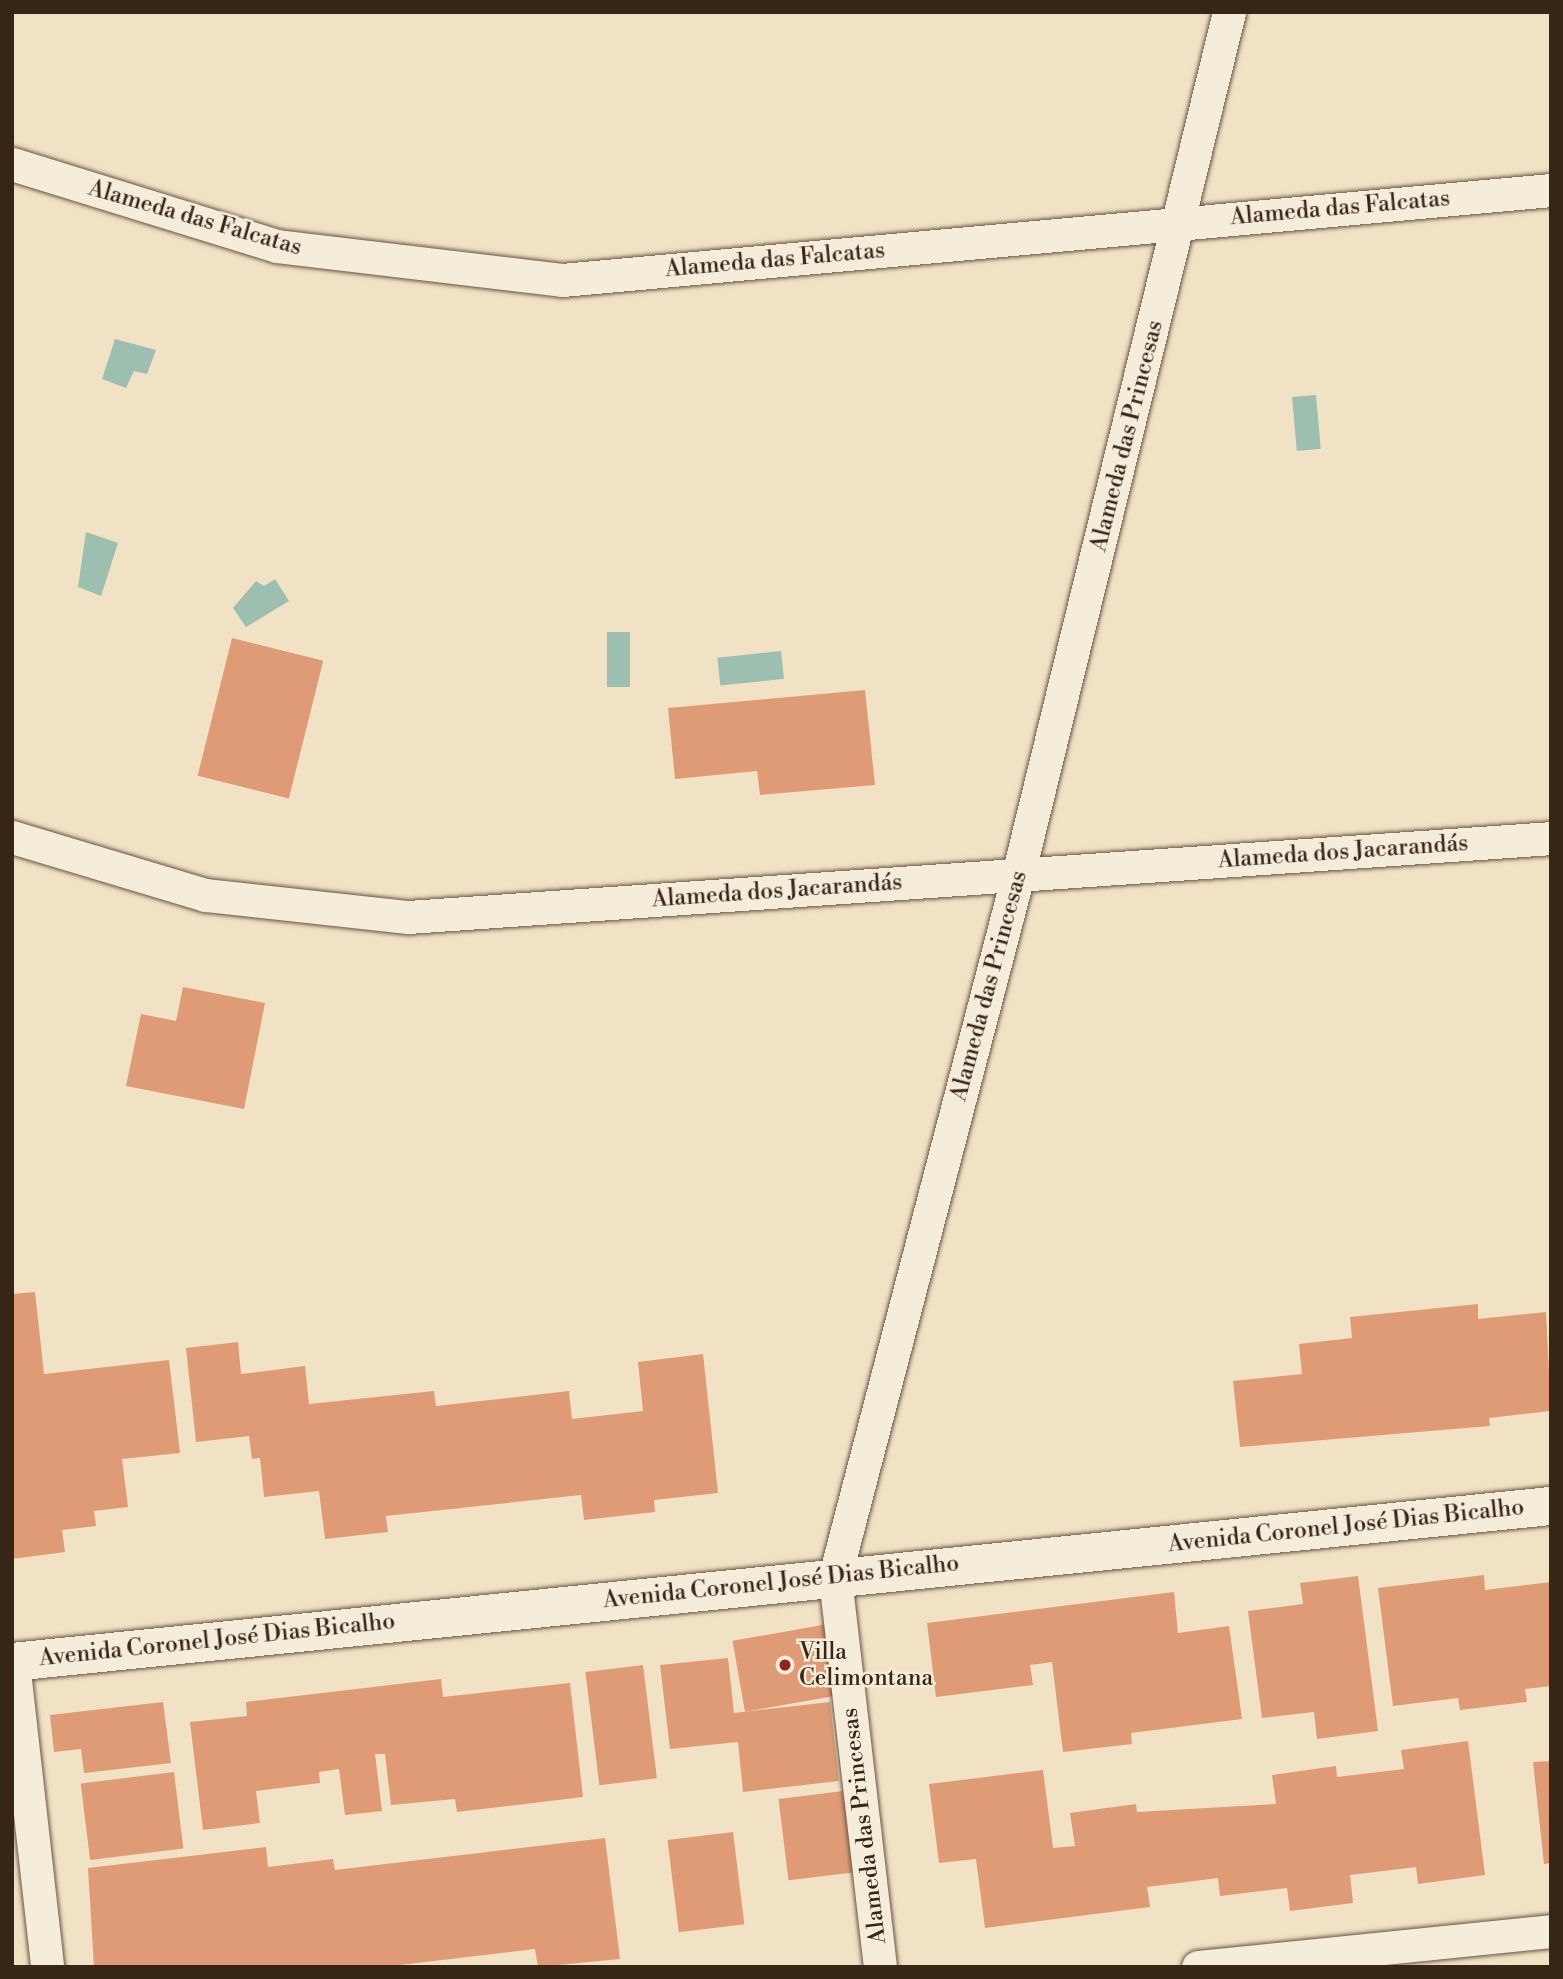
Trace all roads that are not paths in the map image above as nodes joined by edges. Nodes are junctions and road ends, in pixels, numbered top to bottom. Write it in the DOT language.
graph roads {
  1 [pos="1229,12"];
  2 [pos="12,164"];
  3 [pos="1551,190"];
  4 [pos="1181,221"];
  5 [pos="12,836"];
  6 [pos="1551,838"];
  7 [pos="1018,875"];
  8 [pos="1551,1506"];
  9 [pos="835,1576"];
  10 [pos="13,1662"];
  11 [pos="1551,1931"];
  12 [pos="47,1967"];
  13 [pos="880,1967"];
  14 [pos="1198,1967"];
  1 -- 4 [label="street, Alameda das Princesas"];
  2 -- 4 [label="street, Alameda das Falcatas"];
  3 -- 4 [label="street, Alameda das Falcatas"];
  4 -- 7 [label="street, Alameda das Princesas"];
  5 -- 7 [label="street, Alameda dos Jacarandás"];
  6 -- 7 [label="street, Alameda dos Jacarandás"];
  7 -- 9 [label="street, Alameda das Princesas"];
  8 -- 9 [label="street, Avenida Coronel José Dias Bicalho"];
  9 -- 10 [label="street, Avenida Coronel José Dias Bicalho"];
  9 -- 13 [label="street, Alameda das Princesas"];
  10 -- 12 [label="street"];
  11 -- 14 [label="street"];
}
